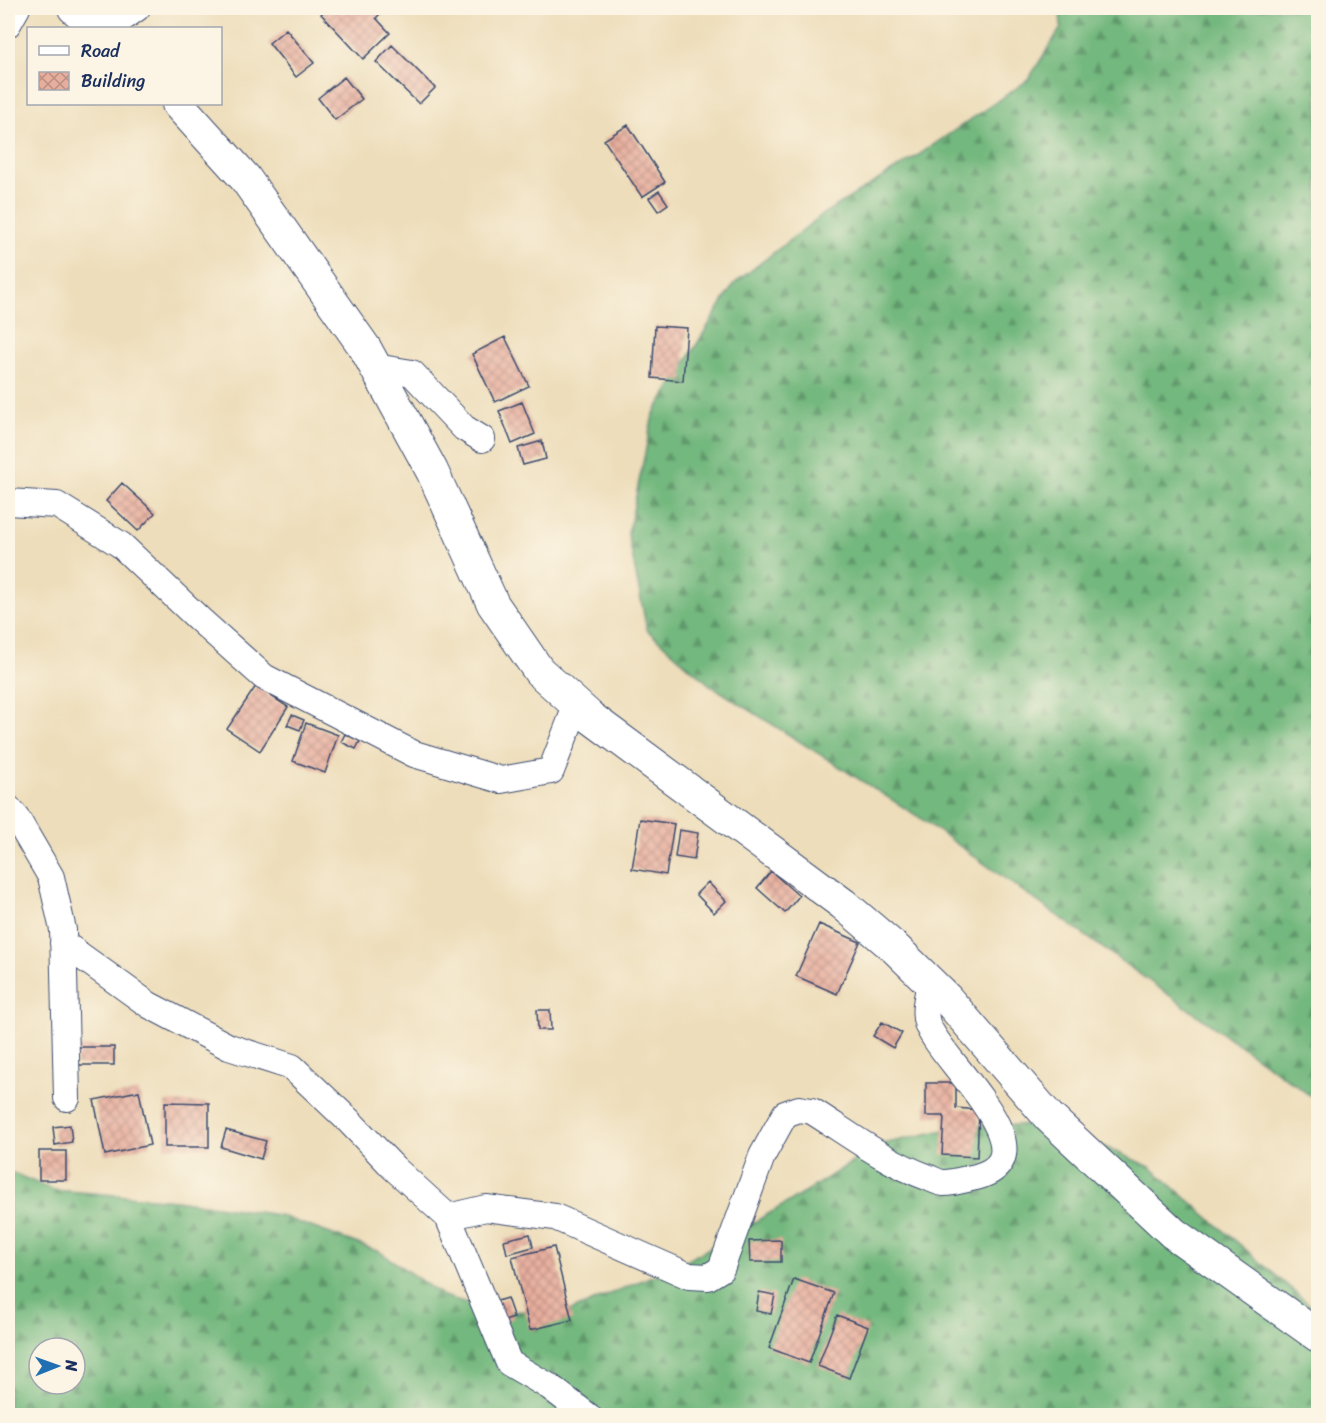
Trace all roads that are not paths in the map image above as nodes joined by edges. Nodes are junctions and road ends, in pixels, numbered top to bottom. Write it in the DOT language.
graph roads {
  1 [pos="17,8"];
  2 [pos="74,8"];
  3 [pos="137,8"];
  4 [pos="8,24"];
  5 [pos="97,27"];
  6 [pos="110,27"];
  7 [pos="179,105"];
  8 [pos="375,367"];
  9 [pos="482,439"];
  10 [pos="8,502"];
  11 [pos="577,704"];
  12 [pos="8,808"];
  13 [pos="63,944"];
  14 [pos="930,982"];
  15 [pos="67,1098"];
  16 [pos="448,1217"];
  17 [pos="1318,1336"];
  18 [pos="588,1416"];
  1 -- 4 [label="street"];
  2 -- 5 [label="street"];
  3 -- 6 [label="street"];
  7 -- 8 [label="street"];
  8 -- 9 [label="street"];
  8 -- 11 [label="street"];
  10 -- 11 [label="street"];
  11 -- 14 [label="street"];
  12 -- 13 [label="street"];
  13 -- 15 [label="street"];
  13 -- 16 [label="street"];
  14 -- 16 [label="street"];
  14 -- 17 [label="street"];
  16 -- 18 [label="street"];
}
